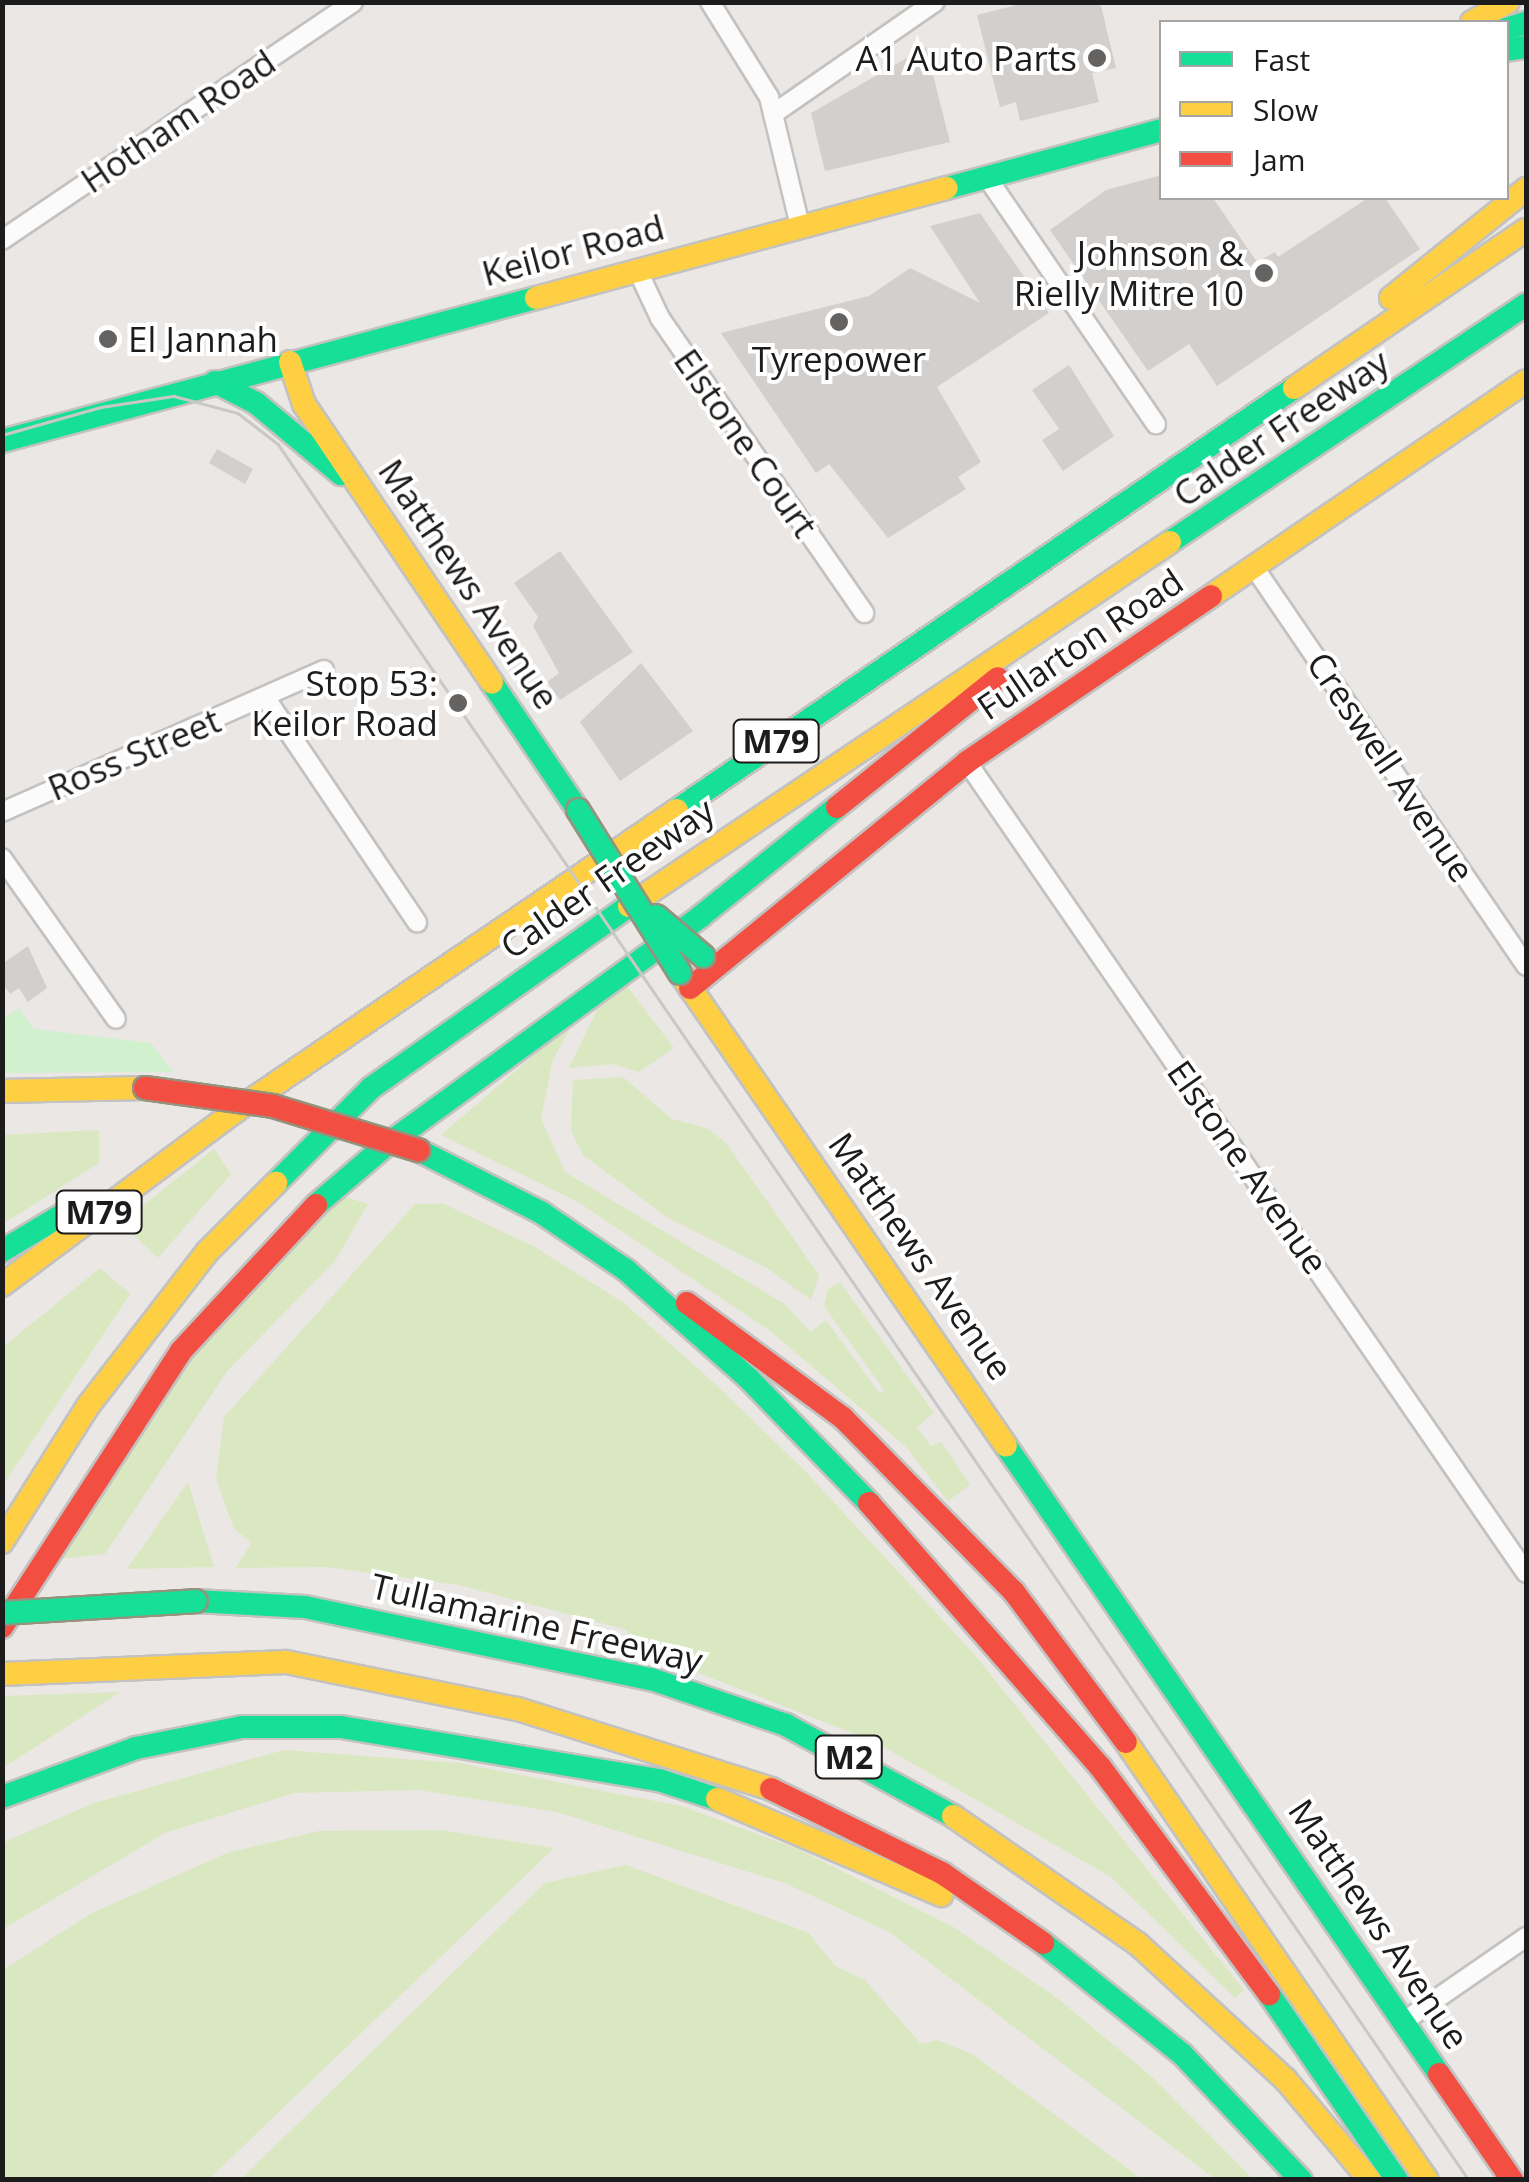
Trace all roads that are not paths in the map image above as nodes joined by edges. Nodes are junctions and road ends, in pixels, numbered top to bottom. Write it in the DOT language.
graph roads {
  1 [pos="353,2"];
  2 [pos="710,2"];
  3 [pos="934,2"];
  4 [pos="1508,2"];
  5 [pos="1476,20"];
  6 [pos="773,114"];
  7 [pos="1159,131"];
  8 [pos="986,176"];
  9 [pos="1526,190"];
  10 [pos="800,226"];
  11 [pos="1526,230"];
  12 [pos="2,240"];
  13 [pos="637,270"];
  14 [pos="1526,305"];
  15 [pos="290,362"];
  16 [pos="214,382"];
  17 [pos="1526,382"];
  18 [pos="1278,396"];
  19 [pos="1156,424"];
  20 [pos="2,441"];
  21 [pos="370,500"];
  22 [pos="1254,567"];
  23 [pos="864,613"];
  24 [pos="1035,636"];
  25 [pos="324,670"];
  26 [pos="266,697"];
  27 [pos="968,762"];
  28 [pos="2,812"];
  29 [pos="2,858"];
  30 [pos="630,892"];
  31 [pos="418,922"];
  32 [pos="731,956"];
  33 [pos="1526,966"];
  34 [pos="685,980"];
  35 [pos="116,1019"];
  36 [pos="2,1091"];
  37 [pos="196,1138"];
  38 [pos="2,1252"];
  39 [pos="626,1270"];
  40 [pos="2,1285"];
  41 [pos="2,1542"];
  42 [pos="1526,1573"];
  43 [pos="2,1612"];
  44 [pos="2,1627"];
  45 [pos="2,1674"];
  46 [pos="2,1797"];
  47 [pos="1526,1937"];
  48 [pos="1062,1955"];
  49 [pos="1403,2022"];
  50 [pos="1302,2180"];
  51 [pos="1370,2180"];
  52 [pos="1397,2180"];
  53 [pos="1427,2180"];
  54 [pos="1512,2180"];
  1 -- 12 [label="street, Hotham Road"];
  2 -- 6 [label="street"];
  3 -- 6 [label="street"];
  4 -- 5 [label="main road"];
  6 -- 10 [label="street"];
  7 -- 8 [label="main road, Keilor Road"];
  8 -- 10 [label="main road, Keilor Road"];
  8 -- 19 [label="street"];
  9 -- 18 [label="main road"];
  10 -- 13 [label="main road, Keilor Road"];
  11 -- 18 [label="main road, Calder Freeway / M79"];
  13 -- 15 [label="main road, Keilor Road"];
  13 -- 23 [label="street, Elstone Court"];
  14 -- 24 [label="main road, Calder Freeway / M79"];
  15 -- 16 [label="main road, Keilor Road"];
  15 -- 21 [label="main road, Matthews Avenue"];
  16 -- 20 [label="main road, Keilor Road"];
  16 -- 21 [label="main road"];
  17 -- 22 [label="main road, Fullarton Road"];
  18 -- 37 [label="main road, Calder Freeway / M79"];
  21 -- 30 [label="main road, Matthews Avenue, bridge"];
  22 -- 27 [label="main road, Fullarton Road"];
  22 -- 33 [label="street, Creswell Avenue"];
  24 -- 41 [label="main road, Calder Freeway / M79"];
  24 -- 44 [label="main road"];
  25 -- 26 [label="street, Ross Street"];
  26 -- 28 [label="street, Ross Street"];
  26 -- 31 [label="street, Ross Street"];
  27 -- 32 [label="main road, Fullarton Road"];
  27 -- 42 [label="street, Elstone Avenue"];
  29 -- 35 [label="street"];
  30 -- 32 [label="main road, bridge"];
  30 -- 34 [label="main road, Matthews Avenue, bridge"];
  32 -- 34 [label="main road, Fullarton Road"];
  34 -- 49 [label="main road, Matthews Avenue"];
  36 -- 39 [label="main road, bridge"];
  37 -- 38 [label="main road"];
  37 -- 40 [label="main road, Calder Freeway / M79"];
  39 -- 52 [label="main road"];
  39 -- 53 [label="main road"];
  43 -- 51 [label="main road, Tullamarine Freeway / M2, bridge"];
  45 -- 48 [label="main road, M2"];
  46 -- 48 [label="main road"];
  47 -- 49 [label="street"];
  48 -- 50 [label="main road, M2"];
  49 -- 54 [label="main road, Matthews Avenue"];
}
